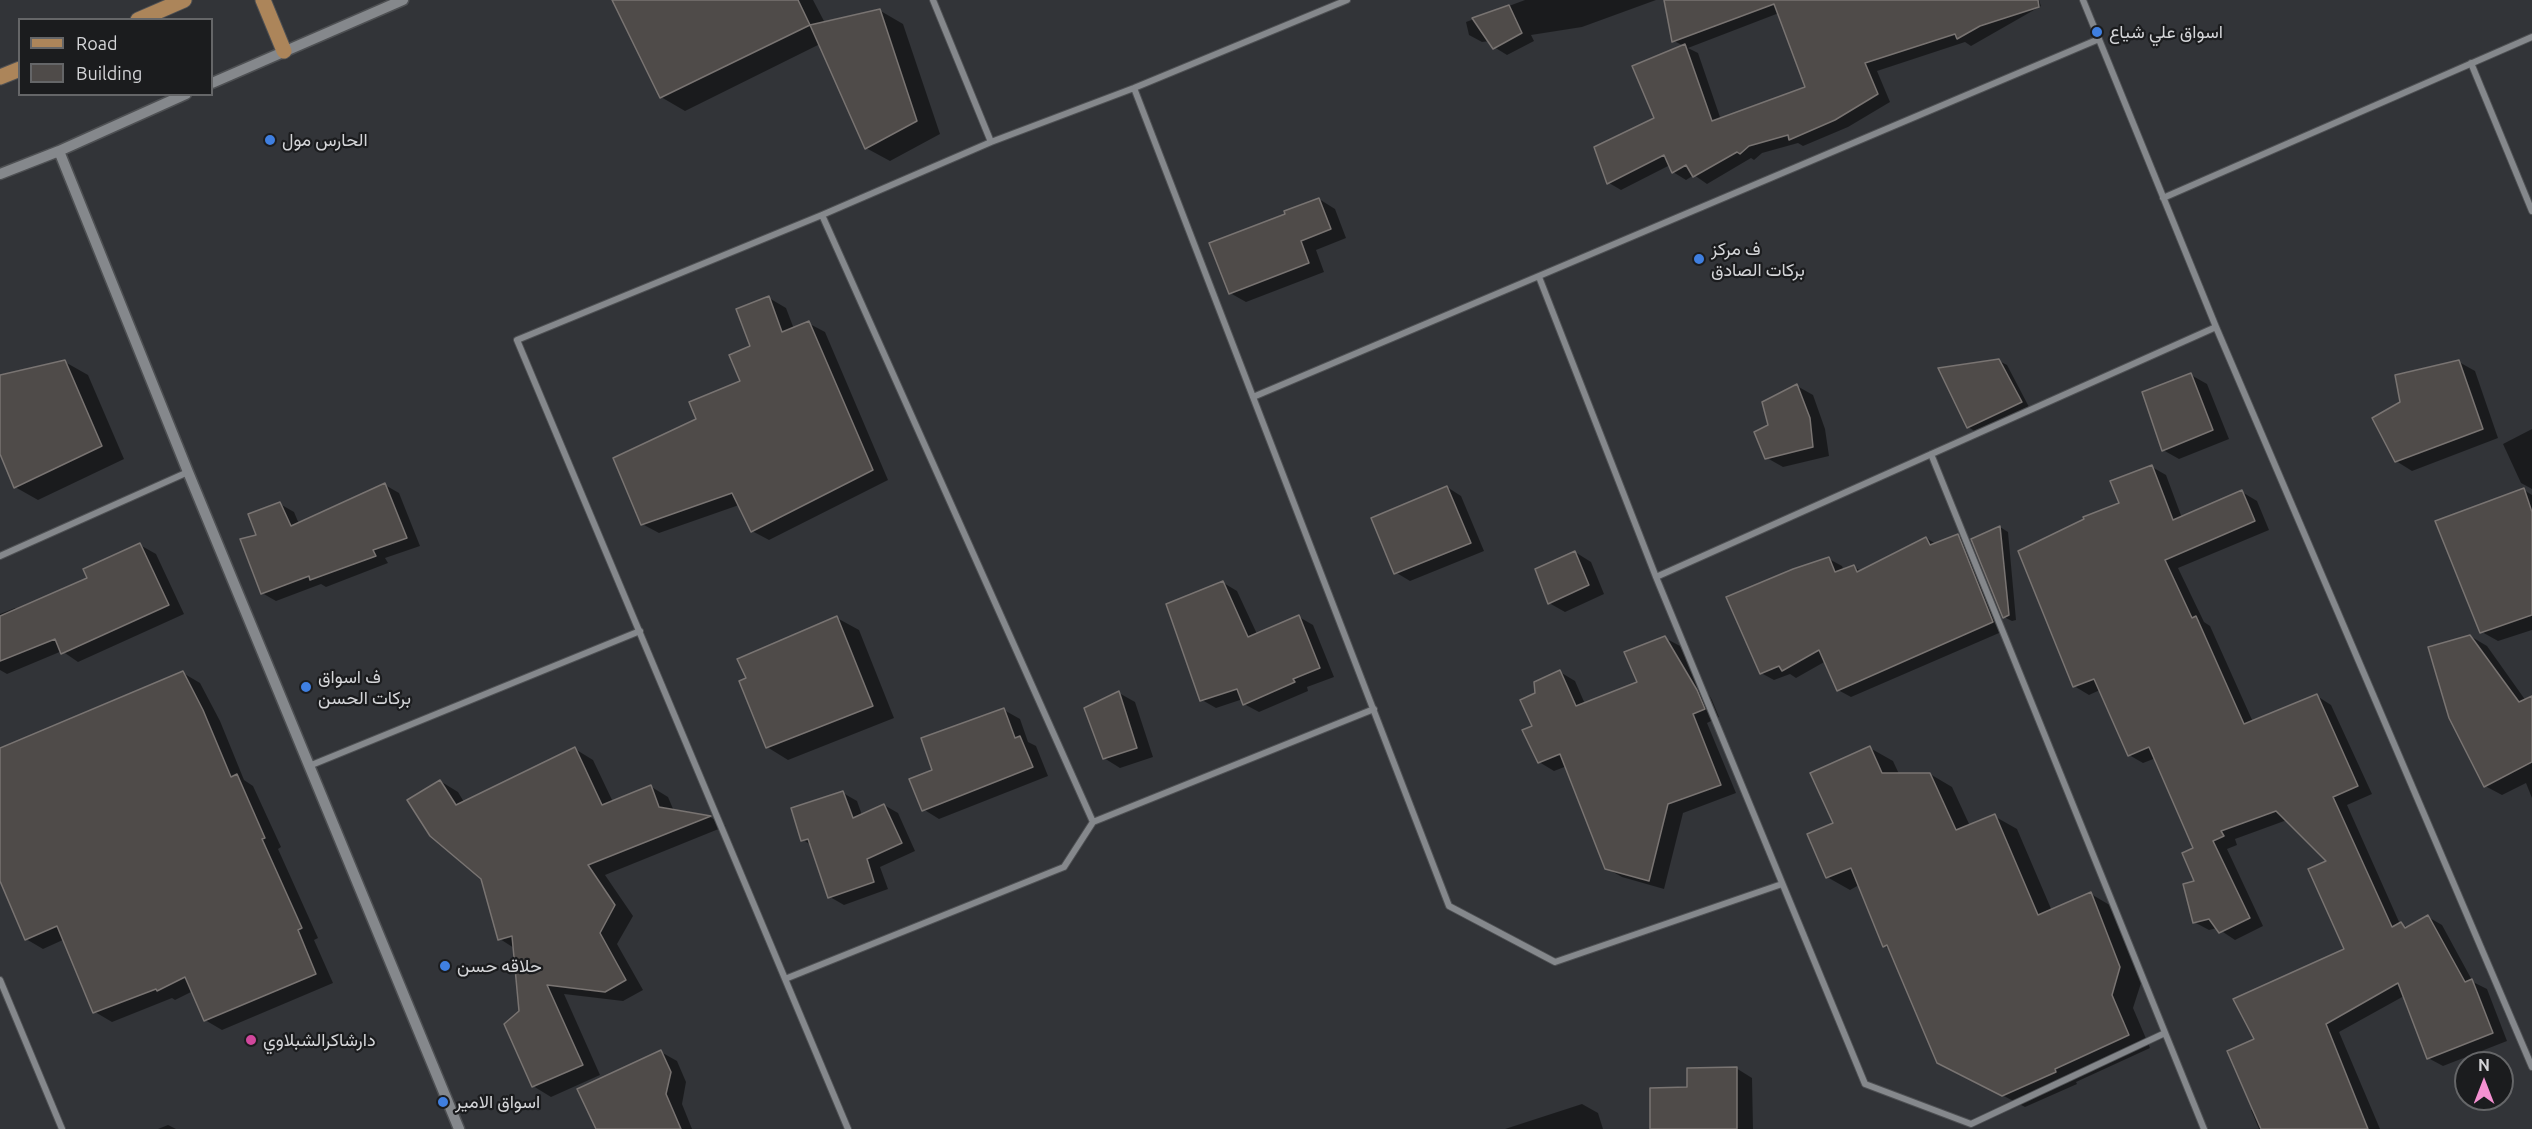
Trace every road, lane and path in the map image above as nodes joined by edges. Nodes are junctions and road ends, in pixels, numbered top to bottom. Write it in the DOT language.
graph roads {
  1 [pos="184,0"];
  2 [pos="263,0"];
  3 [pos="403,0"];
  4 [pos="933,0"];
  5 [pos="1347,0"];
  6 [pos="2083,0"];
  7 [pos="143,18"];
  8 [pos="2532,37"];
  9 [pos="2099,39"];
  10 [pos="284,51"];
  11 [pos="2471,63"];
  12 [pos="18,70"];
  13 [pos="0,77"];
  14 [pos="213,83"];
  15 [pos="1134,88"];
  16 [pos="182,96"];
  17 [pos="991,142"];
  18 [pos="59,152"];
  19 [pos="0,174"];
  20 [pos="2163,198"];
  21 [pos="2532,211"];
  22 [pos="822,215"];
  23 [pos="1539,277"];
  24 [pos="2216,327"];
  25 [pos="1253,397"];
  26 [pos="1931,454"];
  27 [pos="188,472"];
  28 [pos="0,556"];
  29 [pos="1656,577"];
  30 [pos="640,631"];
  31 [pos="1374,709"];
  32 [pos="309,766"];
  33 [pos="1093,822"];
  34 [pos="1782,884"];
  35 [pos="785,979"];
  36 [pos="0,980"];
  37 [pos="2165,1033"];
  38 [pos="2532,1067"];
  39 [pos="62,1129"];
  40 [pos="459,1129"];
  41 [pos="848,1129"];
  42 [pos="2204,1129"];
  1 -- 7 [label="main road"];
  2 -- 10 [label="main road"];
  3 -- 10 [label="street"];
  4 -- 17 [label="street"];
  5 -- 15 [label="street"];
  6 -- 9 [label="street"];
  8 -- 11 [label="street"];
  9 -- 20 [label="street"];
  9 -- 23 [label="street"];
  10 -- 14 [label="street"];
  11 -- 20 [label="street"];
  11 -- 21 [label="street"];
  12 -- 13 [label="main road"];
  15 -- 17 [label="street"];
  15 -- 25 [label="street"];
  16 -- 18 [label="street"];
  17 -- 22 [label="street"];
  18 -- 19 [label="street"];
  18 -- 27 [label="street"];
  20 -- 24 [label="street"];
  22 -- 30 [label="street"];
  22 -- 33 [label="street"];
  23 -- 25 [label="street"];
  23 -- 29 [label="street"];
  24 -- 26 [label="street"];
  24 -- 38 [label="street"];
  25 -- 31 [label="street"];
  26 -- 29 [label="street"];
  26 -- 37 [label="street"];
  27 -- 28 [label="street"];
  27 -- 32 [label="street"];
  29 -- 34 [label="street"];
  30 -- 32 [label="street"];
  30 -- 35 [label="street"];
  31 -- 33 [label="street"];
  31 -- 34 [label="street"];
  32 -- 40 [label="street"];
  33 -- 35 [label="street"];
  34 -- 37 [label="street"];
  35 -- 41 [label="street"];
  36 -- 39 [label="street"];
  37 -- 42 [label="street"];
}
